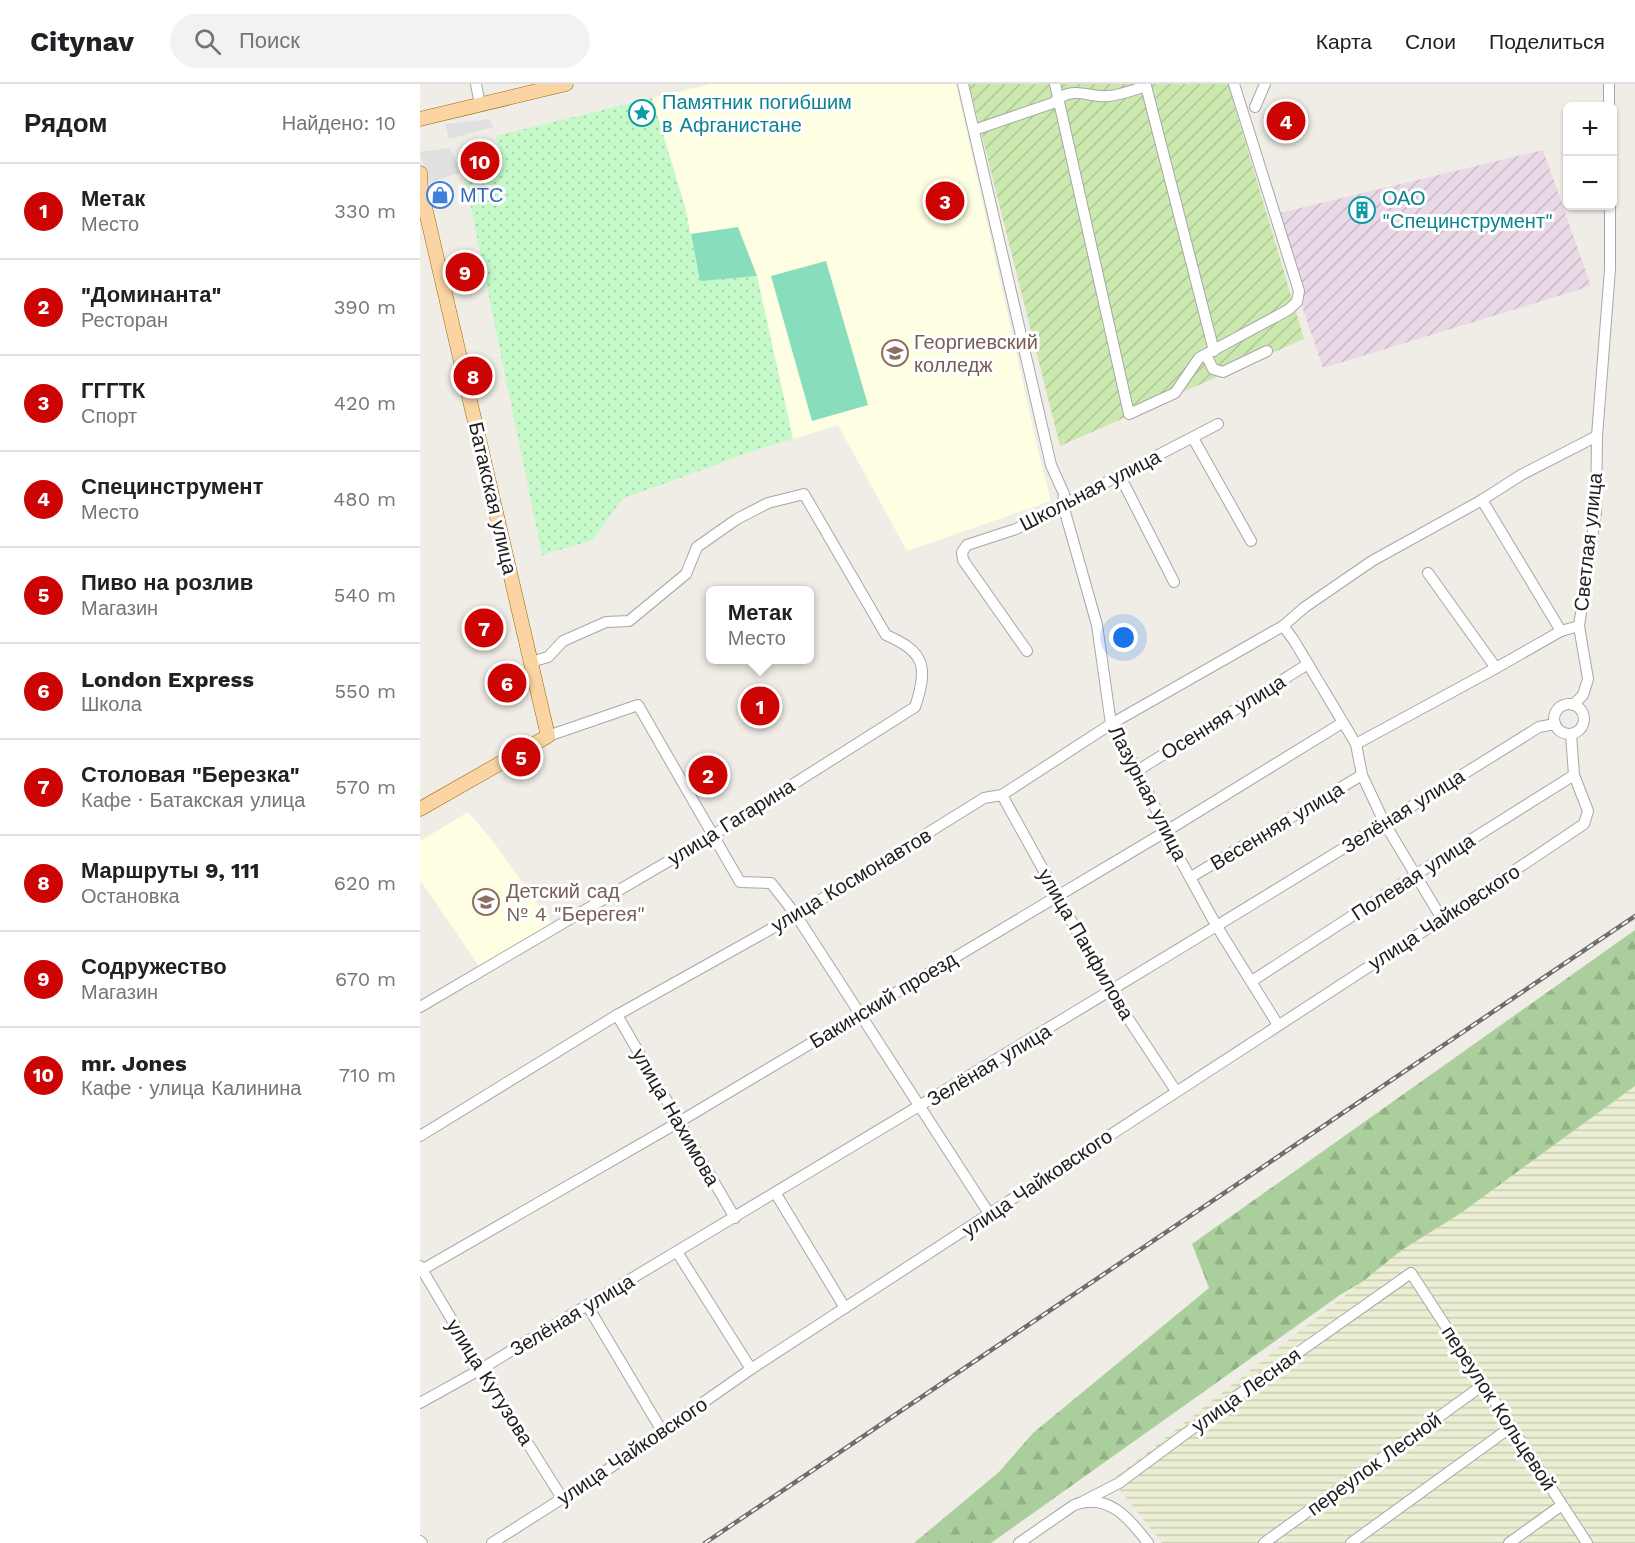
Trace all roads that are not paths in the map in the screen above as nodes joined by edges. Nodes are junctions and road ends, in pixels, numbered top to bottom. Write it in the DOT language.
graph roads {
  1 [pos="476,84"];
  2 [pos="566,84"];
  3 [pos="963,84"];
  4 [pos="1055,84"];
  5 [pos="1234,84"];
  6 [pos="1264,84"];
  7 [pos="1609,84"];
  8 [pos="1146,85"];
  9 [pos="1059,97"];
  10 [pos="1609,102"];
  11 [pos="480,105"];
  12 [pos="1254,107"];
  13 [pos="422,121"];
  14 [pos="974,130"];
  15 [pos="420,173"];
  16 [pos="420,189"];
  17 [pos="1610,210"];
  18 [pos="1267,351"];
  19 [pos="1210,353"];
  20 [pos="1218,424"];
  21 [pos="1597,435"];
  22 [pos="1193,438"];
  23 [pos="1119,476"];
  24 [pos="1482,500"];
  25 [pos="1063,505"];
  26 [pos="1251,541"];
  27 [pos="1428,573"];
  28 [pos="1174,582"];
  29 [pos="1283,626"];
  30 [pos="1579,626"];
  31 [pos="1561,631"];
  32 [pos="1027,651"];
  33 [pos="531,662"];
  34 [pos="1308,664"];
  35 [pos="1496,669"];
  36 [pos="1573,705"];
  37 [pos="1342,723"];
  38 [pos="1111,724"];
  39 [pos="1555,724"];
  40 [pos="1571,734"];
  41 [pos="548,736"];
  42 [pos="1356,744"];
  43 [pos="1137,771"];
  44 [pos="1362,775"];
  45 [pos="1574,775"];
  46 [pos="1002,795"];
  47 [pos="420,809"];
  48 [pos="1385,824"];
  49 [pos="1165,832"];
  50 [pos="713,835"];
  51 [pos="1415,875"];
  52 [pos="1191,877"];
  53 [pos="1058,895"];
  54 [pos="796,915"];
  55 [pos="1442,920"];
  56 [pos="1216,925"];
  57 [pos="1252,981"];
  58 [pos="1110,991"];
  59 [pos="420,1007"];
  60 [pos="859,1014"];
  61 [pos="617,1016"];
  62 [pos="1278,1025"];
  63 [pos="1176,1091"];
  64 [pos="921,1106"];
  65 [pos="680,1122"];
  66 [pos="420,1136"];
  67 [pos="776,1194"];
  68 [pos="990,1215"];
  69 [pos="735,1218"];
  70 [pos="676,1252"];
  71 [pos="421,1269"];
  72 [pos="1411,1274"];
  73 [pos="587,1305"];
  74 [pos="845,1308"];
  75 [pos="481,1369"];
  76 [pos="751,1369"];
  77 [pos="1484,1385"];
  78 [pos="420,1403"];
  79 [pos="1511,1427"];
  80 [pos="662,1431"];
  81 [pos="1119,1483"];
  82 [pos="562,1498"];
  83 [pos="1080,1503"];
  84 [pos="1562,1505"];
  85 [pos="1115,1508"];
  86 [pos="492,1543"];
  87 [pos="1019,1543"];
  88 [pos="1148,1543"];
  89 [pos="1264,1543"];
  90 [pos="1352,1543"];
  91 [pos="1509,1543"];
  92 [pos="1587,1543"];
  1 -- 11 [label="street"];
  2 -- 11 [label="main road"];
  3 -- 14 [label="street, Лазурная улица"];
  4 -- 9 [label="street"];
  5 -- 19 [label="street"];
  6 -- 12 [label="street"];
  7 -- 10 [label="street"];
  8 -- 9 [label="street"];
  8 -- 19 [label="street"];
  9 -- 14 [label="street"];
  9 -- 19 [label="street"];
  11 -- 13 [label="main road"];
  14 -- 25 [label="street, Лазурная улица"];
  15 -- 16 [label="main road, Батакская улица"];
  16 -- 33 [label="main road, Батакская улица"];
  17 -- 21 [label="street, Светлая улица"];
  18 -- 19 [label="street"];
  20 -- 22 [label="street, Школьная улица"];
  21 -- 24 [label="street, улица Космонавтов"];
  21 -- 30 [label="street, Светлая улица"];
  22 -- 23 [label="street, Школьная улица"];
  22 -- 26 [label="street"];
  23 -- 25 [label="street, Школьная улица"];
  23 -- 28 [label="street"];
  24 -- 29 [label="street, улица Космонавтов"];
  24 -- 31 [label="street"];
  25 -- 32 [label="street, Школьная улица"];
  25 -- 38 [label="street, Лазурная улица"];
  27 -- 35 [label="street"];
  29 -- 34 [label="street"];
  29 -- 38 [label="street, улица Космонавтов"];
  30 -- 31 [label="street, Светлая улица"];
  30 -- 36 [label="street"];
  31 -- 35 [label="street, Светлая улица"];
  33 -- 41 [label="main road, Батакская улица"];
  33 -- 50 [label="street, улица Гагарина"];
  34 -- 37 [label="street"];
  34 -- 43 [label="street, Осенняя улица"];
  35 -- 42 [label="street, Светлая улица"];
  36 -- 39 [label="street"];
  36 -- 40 [label="street"];
  37 -- 42 [label="street"];
  37 -- 49 [label="street, Бакинский проезд"];
  38 -- 43 [label="street, Лазурная улица"];
  38 -- 46 [label="street, улица Космонавтов"];
  39 -- 40 [label="street"];
  39 -- 48 [label="street, Зелёная улица"];
  40 -- 45 [label="street"];
  41 -- 47 [label="main road"];
  41 -- 50 [label="street"];
  42 -- 44 [label="street"];
  43 -- 49 [label="street, Лазурная улица"];
  44 -- 48 [label="street"];
  44 -- 52 [label="street, Весенняя улица"];
  45 -- 51 [label="street, Полевая улица"];
  45 -- 55 [label="street, улица Чайковского"];
  46 -- 53 [label="street, улица Панфилова"];
  46 -- 54 [label="street, улица Космонавтов"];
  48 -- 51 [label="street"];
  48 -- 56 [label="street, Зелёная улица"];
  49 -- 52 [label="street, Лазурная улица"];
  49 -- 53 [label="street, Бакинский проезд"];
  50 -- 54 [label="street"];
  50 -- 59 [label="street, улица Гагарина"];
  51 -- 55 [label="street"];
  51 -- 57 [label="street, Полевая улица"];
  52 -- 56 [label="street, Лазурная улица"];
  53 -- 58 [label="street, улица Панфилова"];
  53 -- 60 [label="street, Бакинский проезд"];
  54 -- 60 [label="street"];
  54 -- 61 [label="street, улица Космонавтов"];
  55 -- 62 [label="street, улица Чайковского"];
  56 -- 57 [label="street, Лазурная улица"];
  56 -- 58 [label="street, Зелёная улица"];
  57 -- 62 [label="street, Лазурная улица"];
  58 -- 63 [label="street, улица Панфилова"];
  58 -- 64 [label="street, Зелёная улица"];
  60 -- 64 [label="street"];
  60 -- 65 [label="street, Бакинский проезд"];
  61 -- 65 [label="street, улица Нахимова"];
  61 -- 66 [label="street, улица Космонавтов"];
  62 -- 63 [label="street, улица Чайковского"];
  63 -- 68 [label="street, улица Чайковского"];
  64 -- 67 [label="street, Зелёная улица"];
  64 -- 68 [label="street"];
  65 -- 69 [label="street, улица Нахимова"];
  65 -- 71 [label="street, Бакинский проезд"];
  67 -- 69 [label="street, Зелёная улица"];
  67 -- 74 [label="street"];
  68 -- 74 [label="street, улица Чайковского"];
  69 -- 70 [label="street, Зелёная улица"];
  70 -- 73 [label="street, Зелёная улица"];
  70 -- 76 [label="street"];
  71 -- 75 [label="street, улица Кутузова"];
  72 -- 77 [label="street, переулок Кольцевой"];
  72 -- 81 [label="street, улица Лесная"];
  73 -- 75 [label="street, Зелёная улица"];
  73 -- 80 [label="street"];
  74 -- 76 [label="street, улица Чайковского"];
  75 -- 78 [label="street, Зелёная улица"];
  75 -- 82 [label="street, улица Кутузова"];
  76 -- 80 [label="street, улица Чайковского"];
  77 -- 79 [label="street, переулок Кольцевой"];
  77 -- 89 [label="street, переулок Лесной"];
  79 -- 84 [label="street, переулок Кольцевой"];
  79 -- 90 [label="street"];
  80 -- 82 [label="street, улица Чайковского"];
  81 -- 83 [label="street, улица Лесная"];
  81 -- 85 [label="street"];
  82 -- 86 [label="street, улица Чайковского"];
  83 -- 85 [label="street"];
  83 -- 87 [label="street, улица Лесная"];
  84 -- 91 [label="street"];
  84 -- 92 [label="street, переулок Кольцевой"];
  85 -- 88 [label="street"];
}
